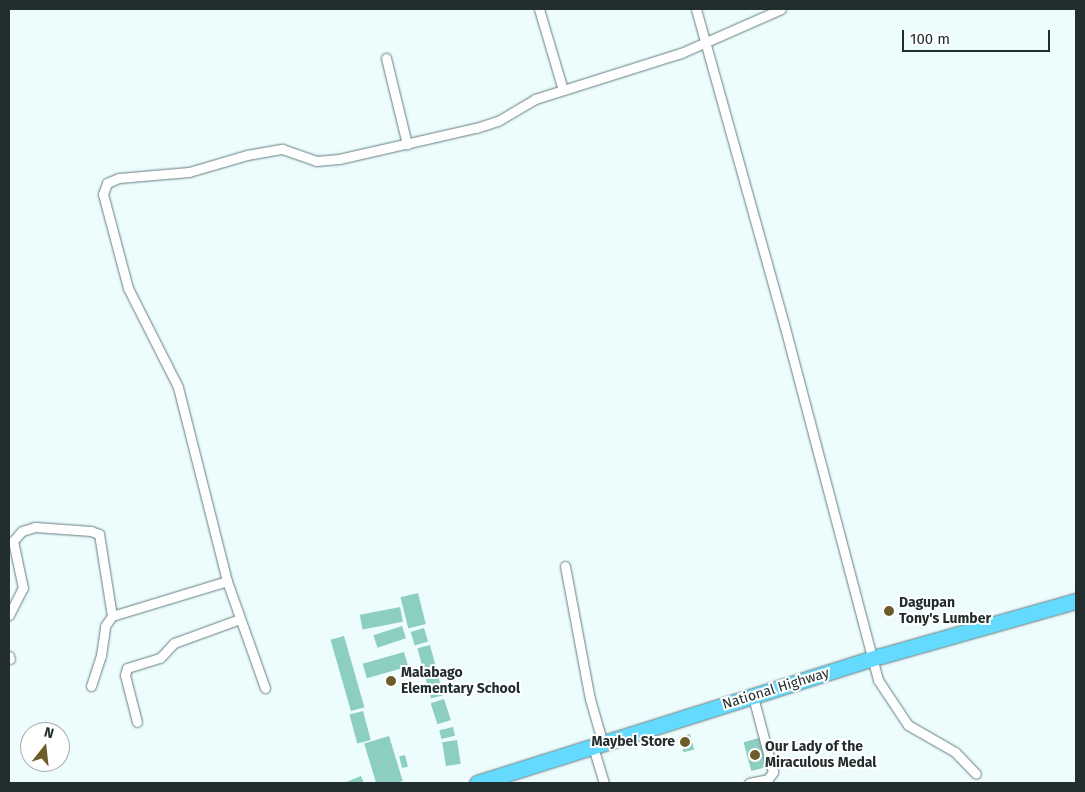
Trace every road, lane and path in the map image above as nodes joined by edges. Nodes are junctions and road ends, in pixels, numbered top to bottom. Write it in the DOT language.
graph roads {
  1 [pos="539,9"];
  2 [pos="696,9"];
  3 [pos="781,9"];
  4 [pos="704,45"];
  5 [pos="386,58"];
  6 [pos="563,90"];
  7 [pos="407,144"];
  8 [pos="564,566"];
  9 [pos="227,581"];
  10 [pos="1076,601"];
  11 [pos="9,615"];
  12 [pos="112,616"];
  13 [pos="240,619"];
  14 [pos="871,659"];
  15 [pos="91,686"];
  16 [pos="265,688"];
  17 [pos="753,697"];
  18 [pos="137,722"];
  19 [pos="598,746"];
  20 [pos="976,774"];
  21 [pos="477,783"];
  22 [pos="604,783"];
  23 [pos="749,783"];
  1 -- 6 [label="street"];
  2 -- 4 [label="street"];
  3 -- 4 [label="street"];
  4 -- 6 [label="street"];
  4 -- 14 [label="street"];
  5 -- 7 [label="street"];
  6 -- 7 [label="street"];
  7 -- 9 [label="street"];
  8 -- 19 [label="street"];
  9 -- 12 [label="street"];
  9 -- 13 [label="street"];
  10 -- 14 [label="highway, National Highway"];
  11 -- 12 [label="street"];
  12 -- 15 [label="street"];
  13 -- 16 [label="street"];
  13 -- 18 [label="street"];
  14 -- 17 [label="highway, National Highway"];
  14 -- 20 [label="street"];
  17 -- 19 [label="highway, National Highway"];
  17 -- 23 [label="street"];
  19 -- 21 [label="highway, National Highway"];
  19 -- 22 [label="street"];
}
